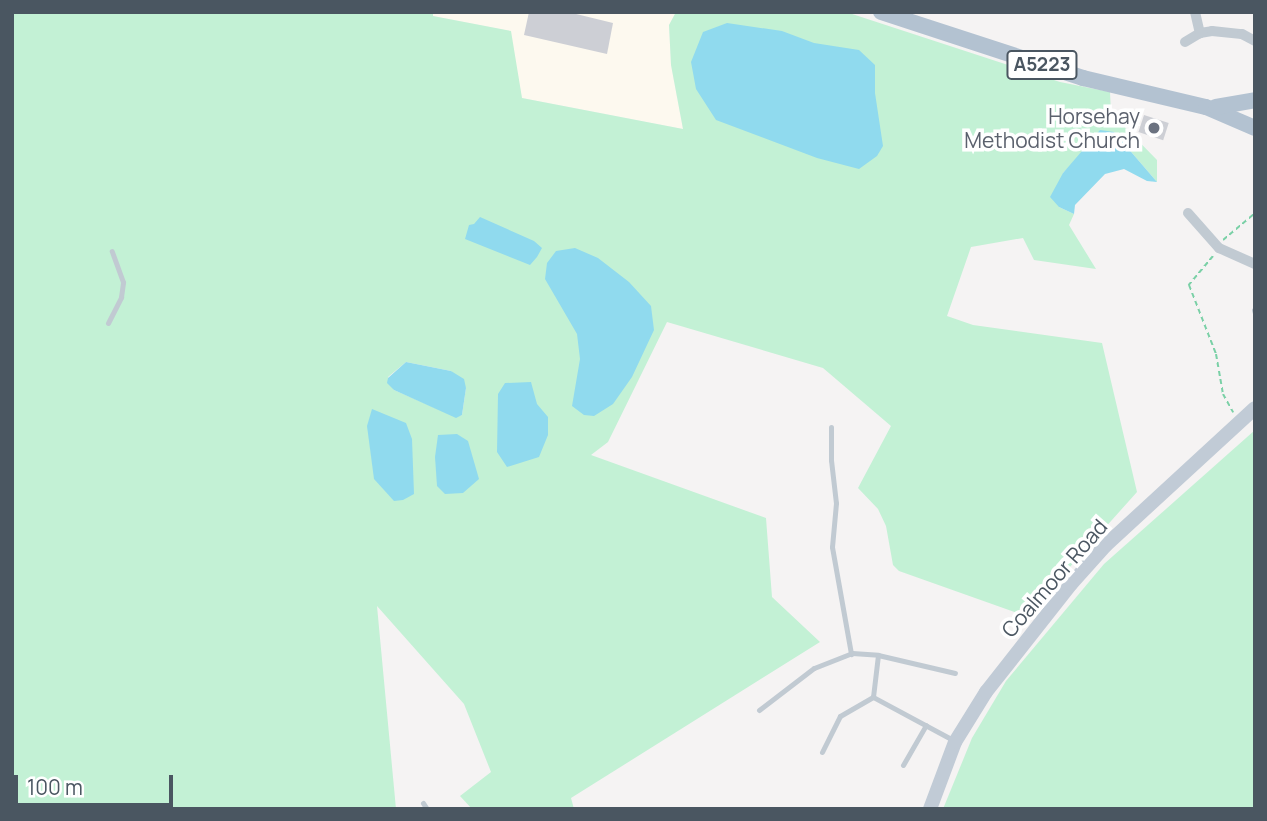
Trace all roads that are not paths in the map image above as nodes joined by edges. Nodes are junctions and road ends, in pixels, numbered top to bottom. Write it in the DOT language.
graph roads {
  1 [pos="881,12"];
  2 [pos="1195,12"];
  3 [pos="1200,33"];
  4 [pos="1255,41"];
  5 [pos="1185,42"];
  6 [pos="1255,100"];
  7 [pos="1206,107"];
  8 [pos="1255,128"];
  9 [pos="1188,213"];
  10 [pos="112,251"];
  11 [pos="1255,264"];
  12 [pos="108,323"];
  13 [pos="1255,408"];
  14 [pos="831,427"];
  15 [pos="851,654"];
  16 [pos="878,654"];
  17 [pos="955,673"];
  18 [pos="873,697"];
  19 [pos="759,710"];
  20 [pos="926,725"];
  21 [pos="955,742"];
  22 [pos="822,752"];
  23 [pos="903,765"];
  24 [pos="930,809"];
  1 -- 7 [label="main road, A5223"];
  2 -- 3 [label="street"];
  3 -- 4 [label="street"];
  3 -- 5 [label="street"];
  6 -- 7 [label="main road, A5223"];
  7 -- 8 [label="main road, A5223"];
  9 -- 11 [label="street"];
  10 -- 12 [label="lane"];
  13 -- 21 [label="street, Coalmoor Road"];
  14 -- 15 [label="lane"];
  15 -- 16 [label="lane"];
  15 -- 19 [label="lane"];
  16 -- 17 [label="lane"];
  16 -- 18 [label="lane"];
  18 -- 20 [label="lane"];
  18 -- 22 [label="lane"];
  20 -- 21 [label="lane"];
  20 -- 23 [label="lane"];
  21 -- 24 [label="street, Coalmoor Road"];
}
